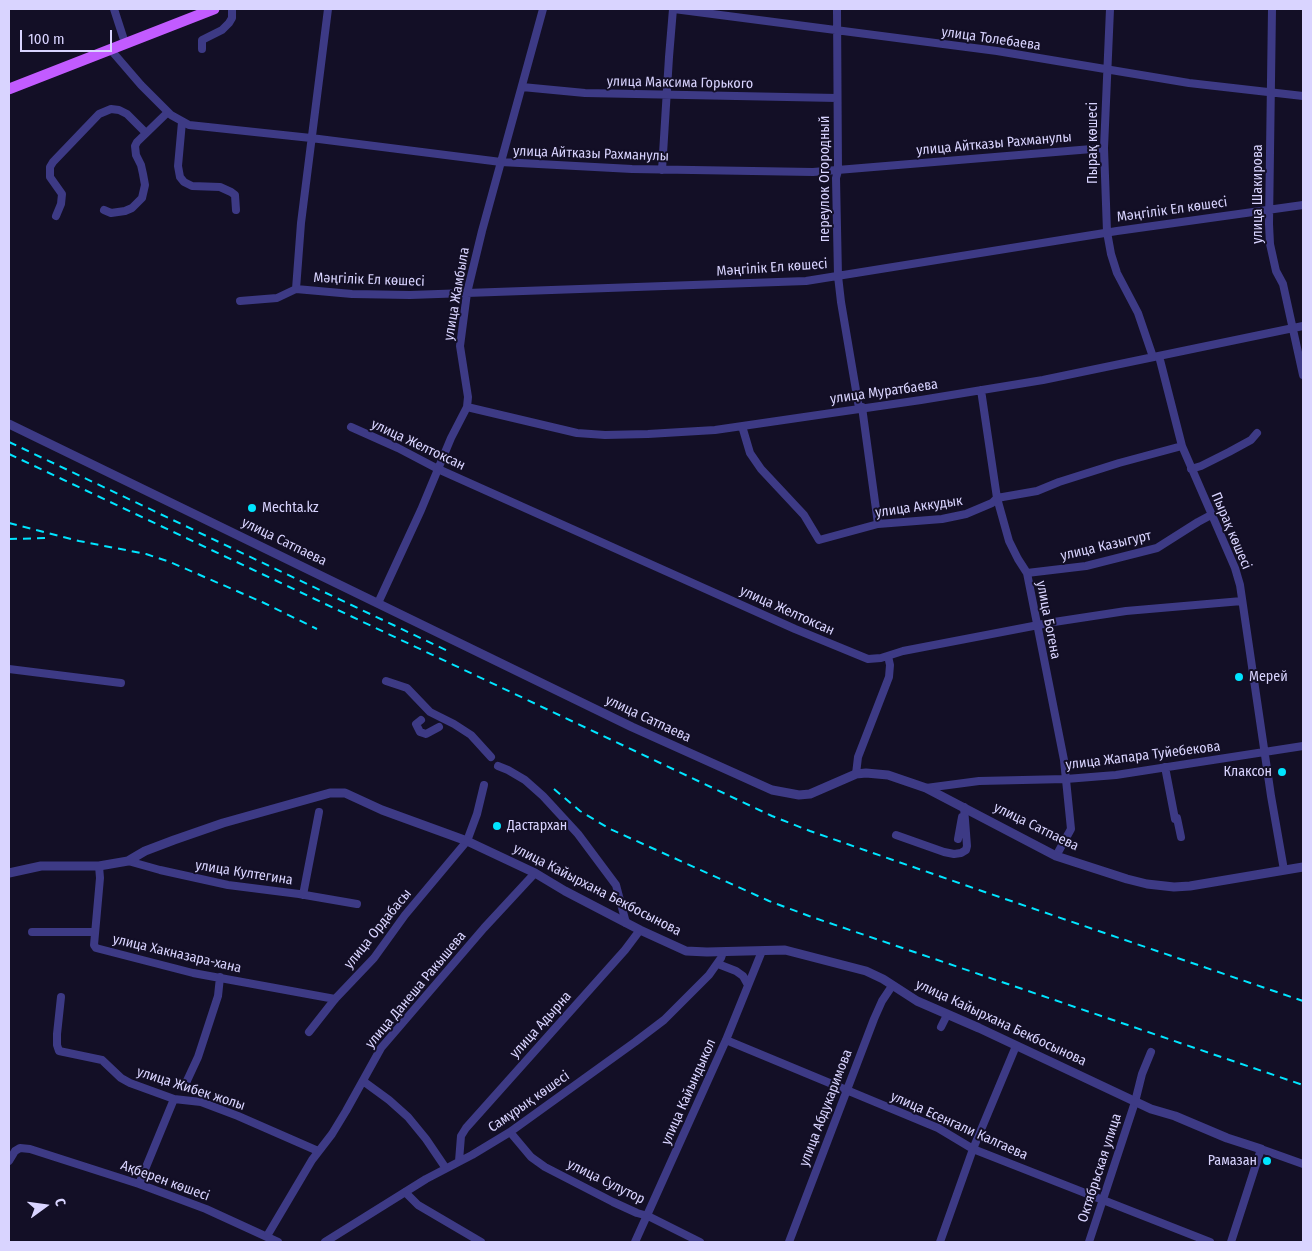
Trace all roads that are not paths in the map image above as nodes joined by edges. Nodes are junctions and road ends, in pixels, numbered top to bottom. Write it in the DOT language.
graph roads {
  1 [pos="114,9"];
  2 [pos="214,9"];
  3 [pos="232,9"];
  4 [pos="328,9"];
  5 [pos="543,9"];
  6 [pos="674,9"];
  7 [pos="837,9"];
  8 [pos="1110,9"];
  9 [pos="1272,9"];
  10 [pos="837,31"];
  11 [pos="125,43"];
  12 [pos="110,49"];
  13 [pos="202,49"];
  14 [pos="1106,69"];
  15 [pos="522,87"];
  16 [pos="9,89"];
  17 [pos="1271,93"];
  18 [pos="667,95"];
  19 [pos="1303,96"];
  20 [pos="837,98"];
  21 [pos="168,112"];
  22 [pos="182,122"];
  23 [pos="146,133"];
  24 [pos="311,138"];
  25 [pos="1104,148"];
  26 [pos="501,162"];
  27 [pos="662,170"];
  28 [pos="838,171"];
  29 [pos="1303,205"];
  30 [pos="104,210"];
  31 [pos="236,210"];
  32 [pos="1270,210"];
  33 [pos="56,216"];
  34 [pos="1107,232"];
  35 [pos="838,276"];
  36 [pos="296,289"];
  37 [pos="468,293"];
  38 [pos="240,301"];
  39 [pos="1303,326"];
  40 [pos="1294,328"];
  41 [pos="1156,356"];
  42 [pos="1303,375"];
  43 [pos="981,390"];
  44 [pos="467,408"];
  45 [pos="861,408"];
  46 [pos="9,424"];
  47 [pos="742,426"];
  48 [pos="351,428"];
  49 [pos="1257,433"];
  50 [pos="1182,446"];
  51 [pos="438,469"];
  52 [pos="1191,469"];
  53 [pos="997,498"];
  54 [pos="1211,515"];
  55 [pos="878,524"];
  56 [pos="1027,573"];
  57 [pos="1242,601"];
  58 [pos="378,603"];
  59 [pos="1036,626"];
  60 [pos="888,656"];
  61 [pos="9,669"];
  62 [pos="386,680"];
  63 [pos="121,683"];
  64 [pos="421,720"];
  65 [pos="439,727"];
  66 [pos="1303,746"];
  67 [pos="1265,752"];
  68 [pos="491,757"];
  69 [pos="498,766"];
  70 [pos="1165,767"];
  71 [pos="856,774"];
  72 [pos="1066,779"];
  73 [pos="484,785"];
  74 [pos="926,788"];
  75 [pos="964,807"];
  76 [pos="319,812"];
  77 [pos="896,835"];
  78 [pos="1181,837"];
  79 [pos="962,838"];
  80 [pos="467,841"];
  81 [pos="954,854"];
  82 [pos="1056,856"];
  83 [pos="128,861"];
  84 [pos="99,866"];
  85 [pos="1303,867"];
  86 [pos="1284,870"];
  87 [pos="9,873"];
  88 [pos="535,873"];
  89 [pos="303,895"];
  90 [pos="357,904"];
  91 [pos="626,923"];
  92 [pos="640,930"];
  93 [pos="32,932"];
  94 [pos="95,932"];
  95 [pos="762,951"];
  96 [pos="723,952"];
  97 [pos="718,964"];
  98 [pos="220,977"];
  99 [pos="748,985"];
  100 [pos="892,986"];
  101 [pos="61,997"];
  102 [pos="335,999"];
  103 [pos="947,1016"];
  104 [pos="941,1027"];
  105 [pos="309,1032"];
  106 [pos="726,1040"];
  107 [pos="1016,1046"];
  108 [pos="1151,1052"];
  109 [pos="364,1081"];
  110 [pos="186,1085"];
  111 [pos="846,1091"];
  112 [pos="174,1099"];
  113 [pos="1135,1102"];
  114 [pos="510,1132"];
  115 [pos="973,1149"];
  116 [pos="1262,1149"];
  117 [pos="318,1151"];
  118 [pos="9,1161"];
  119 [pos="459,1161"];
  120 [pos="1303,1164"];
  121 [pos="446,1167"];
  122 [pos="139,1184"];
  123 [pos="405,1192"];
  124 [pos="1104,1200"];
  125 [pos="648,1216"];
  126 [pos="267,1236"];
  127 [pos="278,1242"];
  128 [pos="325,1242"];
  129 [pos="481,1242"];
  130 [pos="635,1242"];
  131 [pos="700,1242"];
  132 [pos="789,1242"];
  133 [pos="940,1242"];
  134 [pos="1089,1242"];
  135 [pos="1210,1242"];
  136 [pos="1231,1242"];
  1 -- 11 [label="street"];
  2 -- 11 [label="main road"];
  3 -- 13 [label="street"];
  4 -- 24 [label="street"];
  5 -- 15 [label="street, улица Жамбыла"];
  6 -- 10 [label="street, улица Толебаева"];
  6 -- 18 [label="street"];
  7 -- 10 [label="street, переулок Огородный"];
  8 -- 14 [label="street, Пырақ көшесі"];
  9 -- 17 [label="street, улица Шакирова"];
  10 -- 14 [label="street, улица Толебаева"];
  10 -- 20 [label="street, переулок Огородный"];
  11 -- 12 [label="main road"];
  12 -- 16 [label="main road"];
  12 -- 21 [label="street, улица Айтказы Рахманулы"];
  14 -- 17 [label="street, улица Толебаева"];
  14 -- 25 [label="street, Пырақ көшесі"];
  15 -- 18 [label="street, улица Максима Горького"];
  15 -- 26 [label="street, улица Жамбыла"];
  17 -- 19 [label="street, улица Толебаева"];
  17 -- 32 [label="street, улица Шакирова"];
  18 -- 20 [label="street, улица Максима Горького"];
  18 -- 27 [label="street"];
  20 -- 28 [label="street, переулок Огородный"];
  21 -- 22 [label="street, улица Айтказы Рахманулы"];
  21 -- 23 [label="street"];
  22 -- 24 [label="street, улица Айтказы Рахманулы"];
  22 -- 31 [label="street"];
  23 -- 30 [label="street"];
  23 -- 33 [label="street"];
  24 -- 26 [label="street, улица Айтказы Рахманулы"];
  24 -- 36 [label="street"];
  25 -- 28 [label="street, улица Айтказы Рахманулы"];
  25 -- 34 [label="street, Пырақ көшесі"];
  26 -- 27 [label="street, улица Айтказы Рахманулы"];
  26 -- 37 [label="street, улица Жамбыла"];
  27 -- 28 [label="street, улица Айтказы Рахманулы"];
  28 -- 35 [label="street, переулок Огородный"];
  29 -- 32 [label="street, Мәңгілік Ел көшесі"];
  32 -- 34 [label="street, Мәңгілік Ел көшесі"];
  32 -- 40 [label="street, улица Шакирова"];
  34 -- 35 [label="street, Мәңгілік Ел көшесі"];
  34 -- 41 [label="street, Пырақ көшесі"];
  35 -- 37 [label="street, Мәңгілік Ел көшесі"];
  35 -- 45 [label="street, переулок Огородный"];
  36 -- 37 [label="street, Мәңгілік Ел көшесі"];
  36 -- 38 [label="street, Мәңгілік Ел көшесі"];
  37 -- 44 [label="street, улица Жамбыла"];
  39 -- 40 [label="street, улица Муратбаева"];
  40 -- 41 [label="street, улица Муратбаева"];
  40 -- 42 [label="street, улица Шакирова"];
  41 -- 43 [label="street, улица Муратбаева"];
  41 -- 50 [label="street, Пырақ көшесі"];
  43 -- 45 [label="street, улица Муратбаева"];
  43 -- 53 [label="street, улица Богена"];
  44 -- 47 [label="street, улица Муратбаева"];
  44 -- 51 [label="street"];
  45 -- 47 [label="street, улица Муратбаева"];
  45 -- 55 [label="street, переулок Огородный"];
  46 -- 58 [label="street, улица Сатпаева"];
  47 -- 55 [label="street, улица Аккудык"];
  48 -- 51 [label="street, улица Желтоксан"];
  49 -- 52 [label="street"];
  50 -- 52 [label="street, Пырақ көшесі"];
  50 -- 53 [label="street, улица Аккудык"];
  51 -- 58 [label="street"];
  51 -- 60 [label="street, улица Желтоксан"];
  52 -- 54 [label="street, Пырақ көшесі"];
  53 -- 55 [label="street, улица Аккудык"];
  53 -- 56 [label="street, улица Богена"];
  54 -- 56 [label="street, улица Казыгурт"];
  54 -- 57 [label="street, Пырақ көшесі"];
  56 -- 59 [label="street, улица Богена"];
  57 -- 59 [label="street, улица Желтоксан"];
  57 -- 67 [label="street, Пырақ көшесі"];
  58 -- 71 [label="street, улица Сатпаева"];
  59 -- 60 [label="street, улица Желтоксан"];
  59 -- 72 [label="street, улица Богена"];
  60 -- 71 [label="street"];
  61 -- 63 [label="street"];
  62 -- 68 [label="street"];
  64 -- 65 [label="street"];
  66 -- 67 [label="street, улица Жапара Туйебекова"];
  67 -- 70 [label="street, улица Жапара Туйебекова"];
  67 -- 86 [label="street, Пырақ көшесі"];
  69 -- 91 [label="street"];
  70 -- 72 [label="street, улица Жапара Туйебекова"];
  70 -- 78 [label="street"];
  71 -- 74 [label="street, улица Сатпаева"];
  72 -- 74 [label="street, улица Жапара Туйебекова"];
  72 -- 82 [label="street, улица Богена"];
  73 -- 80 [label="street, улица Ордабасы"];
  74 -- 75 [label="street, улица Сатпаева"];
  75 -- 79 [label="street"];
  75 -- 82 [label="street, улица Сатпаева"];
  76 -- 89 [label="street"];
  77 -- 81 [label="street"];
  79 -- 81 [label="street"];
  79 -- 81 [label="street"];
  80 -- 83 [label="street, улица Кайырхана Бекбосынова"];
  80 -- 88 [label="street, улица Кайырхана Бекбосынова"];
  80 -- 102 [label="street, улица Ордабасы"];
  82 -- 86 [label="street, улица Сатпаева"];
  83 -- 84 [label="street, улица Кайырхана Бекбосынова"];
  83 -- 89 [label="street, улица Култегина"];
  84 -- 87 [label="street, улица Кайырхана Бекбосынова"];
  84 -- 94 [label="street, улица Хакназара-хана"];
  85 -- 86 [label="street, улица Сатпаева"];
  88 -- 91 [label="street, улица Кайырхана Бекбосынова"];
  88 -- 109 [label="street, улица Данеша Ракышева"];
  89 -- 90 [label="street, улица Култегина"];
  91 -- 92 [label="street, улица Кайырхана Бекбосынова"];
  92 -- 96 [label="street, улица Кайырхана Бекбосынова"];
  92 -- 119 [label="street, улица Адырна"];
  93 -- 94 [label="street"];
  94 -- 98 [label="street, улица Хакназара-хана"];
  95 -- 96 [label="street, улица Кайырхана Бекбосынова"];
  95 -- 99 [label="street, улица Кайындыкол"];
  95 -- 100 [label="street, улица Кайырхана Бекбосынова"];
  96 -- 97 [label="street, Самұрық көшесі"];
  97 -- 99 [label="street"];
  97 -- 114 [label="street, Самұрық көшесі"];
  98 -- 102 [label="street, улица Хакназара-хана"];
  98 -- 110 [label="street"];
  99 -- 106 [label="street, улица Кайындыкол"];
  100 -- 103 [label="street, улица Кайырхана Бекбосынова"];
  100 -- 111 [label="street, улица Абдукаримова"];
  101 -- 112 [label="street, улица Жибек жолы"];
  102 -- 105 [label="street, улица Ордабасы"];
  103 -- 104 [label="street"];
  103 -- 107 [label="street, улица Кайырхана Бекбосынова"];
  106 -- 111 [label="street, улица Есенгали Калгаева"];
  106 -- 125 [label="street, улица Кайындыкол"];
  107 -- 113 [label="street, улица Кайырхана Бекбосынова"];
  107 -- 115 [label="street"];
  108 -- 113 [label="street, Октябрьская улица"];
  109 -- 117 [label="street, улица Данеша Ракышева"];
  109 -- 121 [label="street"];
  111 -- 115 [label="street, улица Есенгали Калгаева"];
  111 -- 132 [label="street, улица Абдукаримова"];
  112 -- 117 [label="street, улица Жибек жолы"];
  112 -- 122 [label="street"];
  113 -- 116 [label="street, улица Кайырхана Бекбосынова"];
  113 -- 124 [label="street, Октябрьская улица"];
  114 -- 119 [label="street, Самұрық көшесі"];
  114 -- 125 [label="street, улица Сулутор"];
  115 -- 124 [label="street, улица Есенгали Калгаева"];
  115 -- 133 [label="street"];
  116 -- 120 [label="street, улица Кайырхана Бекбосынова"];
  116 -- 136 [label="street"];
  117 -- 126 [label="street, улица Данеша Ракышева"];
  118 -- 122 [label="street, Ақберен көшесі"];
  119 -- 121 [label="street, Самұрық көшесі"];
  121 -- 123 [label="street, Самұрық көшесі"];
  122 -- 126 [label="street, Ақберен көшесі"];
  123 -- 128 [label="street, Самұрық көшесі"];
  123 -- 129 [label="street"];
  124 -- 134 [label="street, Октябрьская улица"];
  124 -- 135 [label="street, улица Есенгали Калгаева"];
  125 -- 130 [label="street, улица Кайындыкол"];
  125 -- 131 [label="street, улица Сулутор"];
  126 -- 127 [label="street, Ақберен көшесі"];
}
